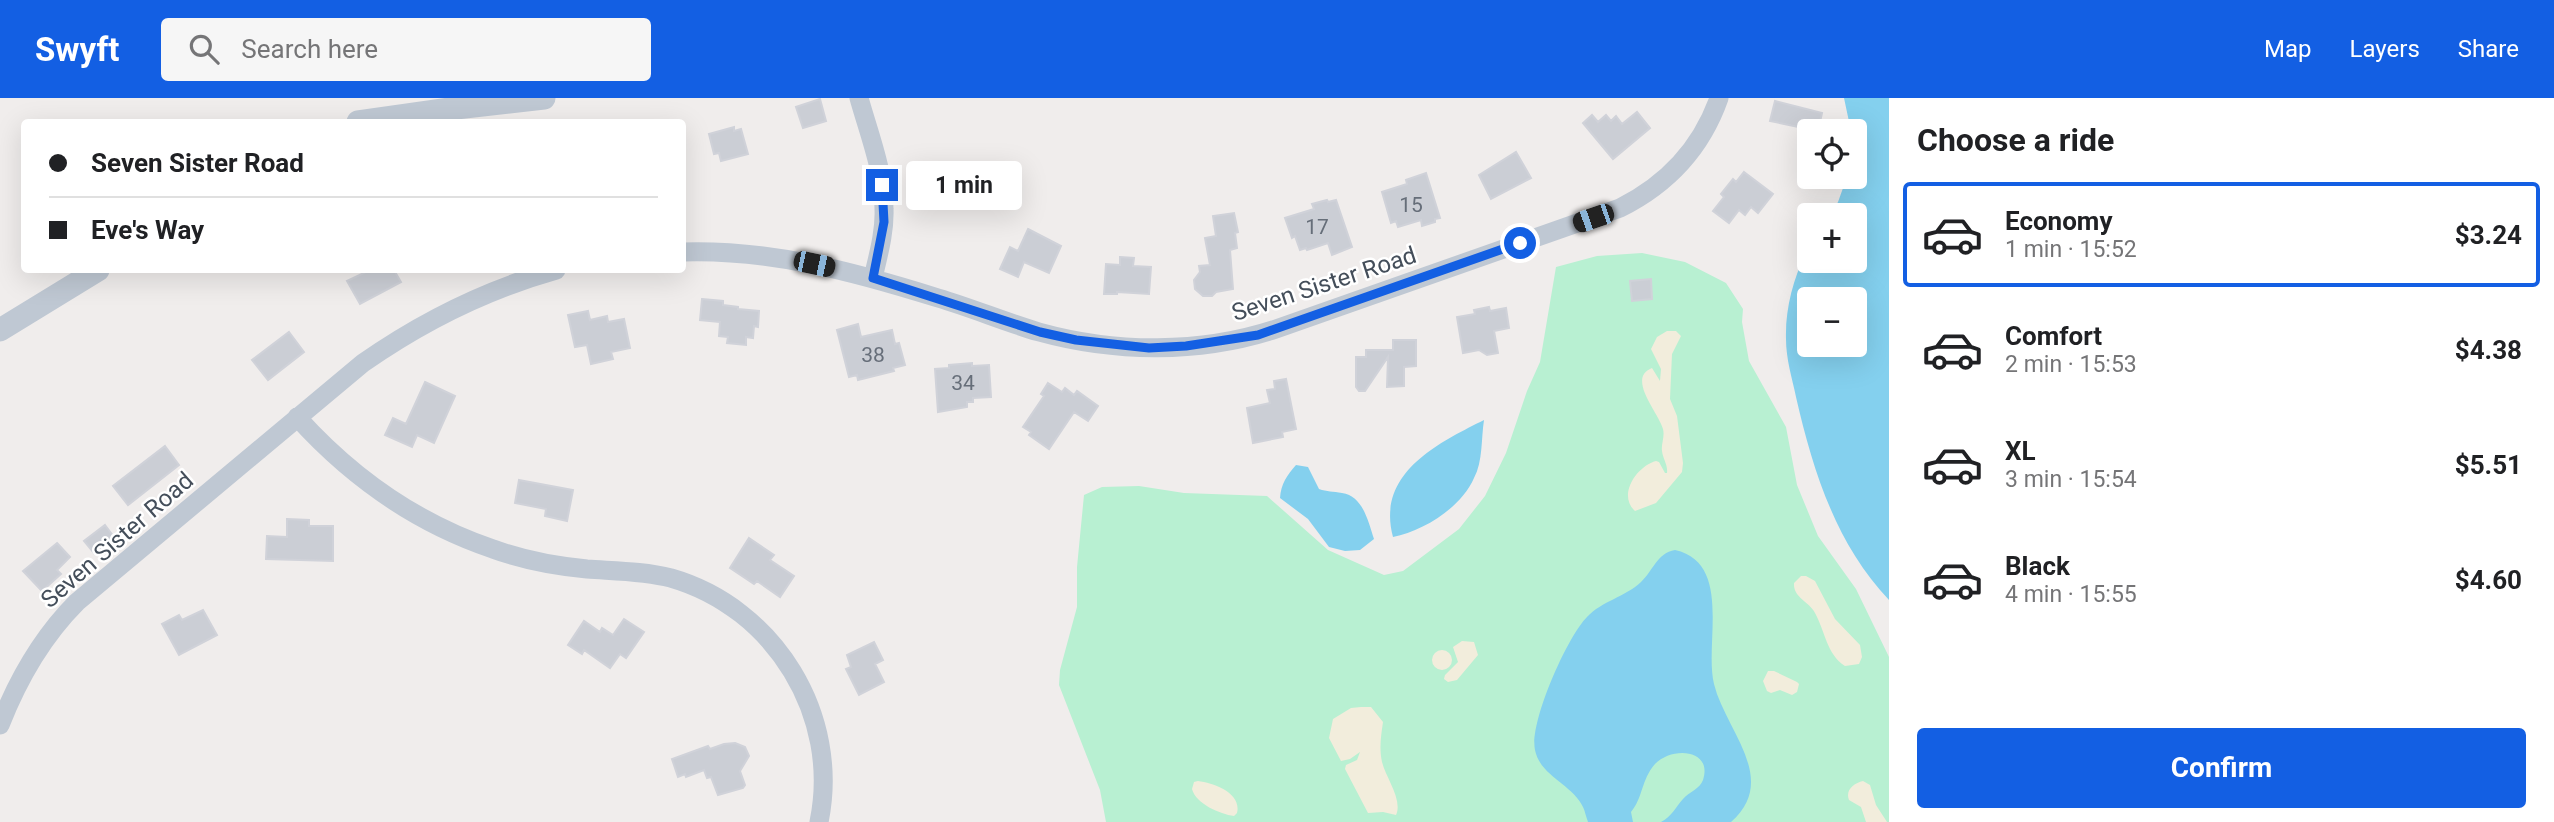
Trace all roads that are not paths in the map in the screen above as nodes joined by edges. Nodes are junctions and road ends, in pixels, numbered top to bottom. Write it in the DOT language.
graph roads {
  1 [pos="544,98"];
  2 [pos="859,98"];
  3 [pos="1719,98"];
  4 [pos="379,119"];
  5 [pos="686,252"];
  6 [pos="93,273"];
  7 [pos="547,273"];
  8 [pos="873,278"];
  9 [pos="0,330"];
  10 [pos="297,417"];
  11 [pos="0,726"];
  12 [pos="819,822"];
  1 -- 4 [label="street"];
  2 -- 8 [label="street"];
  3 -- 8 [label="street, Seven Sister Road"];
  5 -- 8 [label="street, Seven Sister Road"];
  6 -- 9 [label="street"];
  7 -- 10 [label="street, Seven Sister Road"];
  10 -- 11 [label="street, Seven Sister Road"];
  10 -- 12 [label="street"];
}
